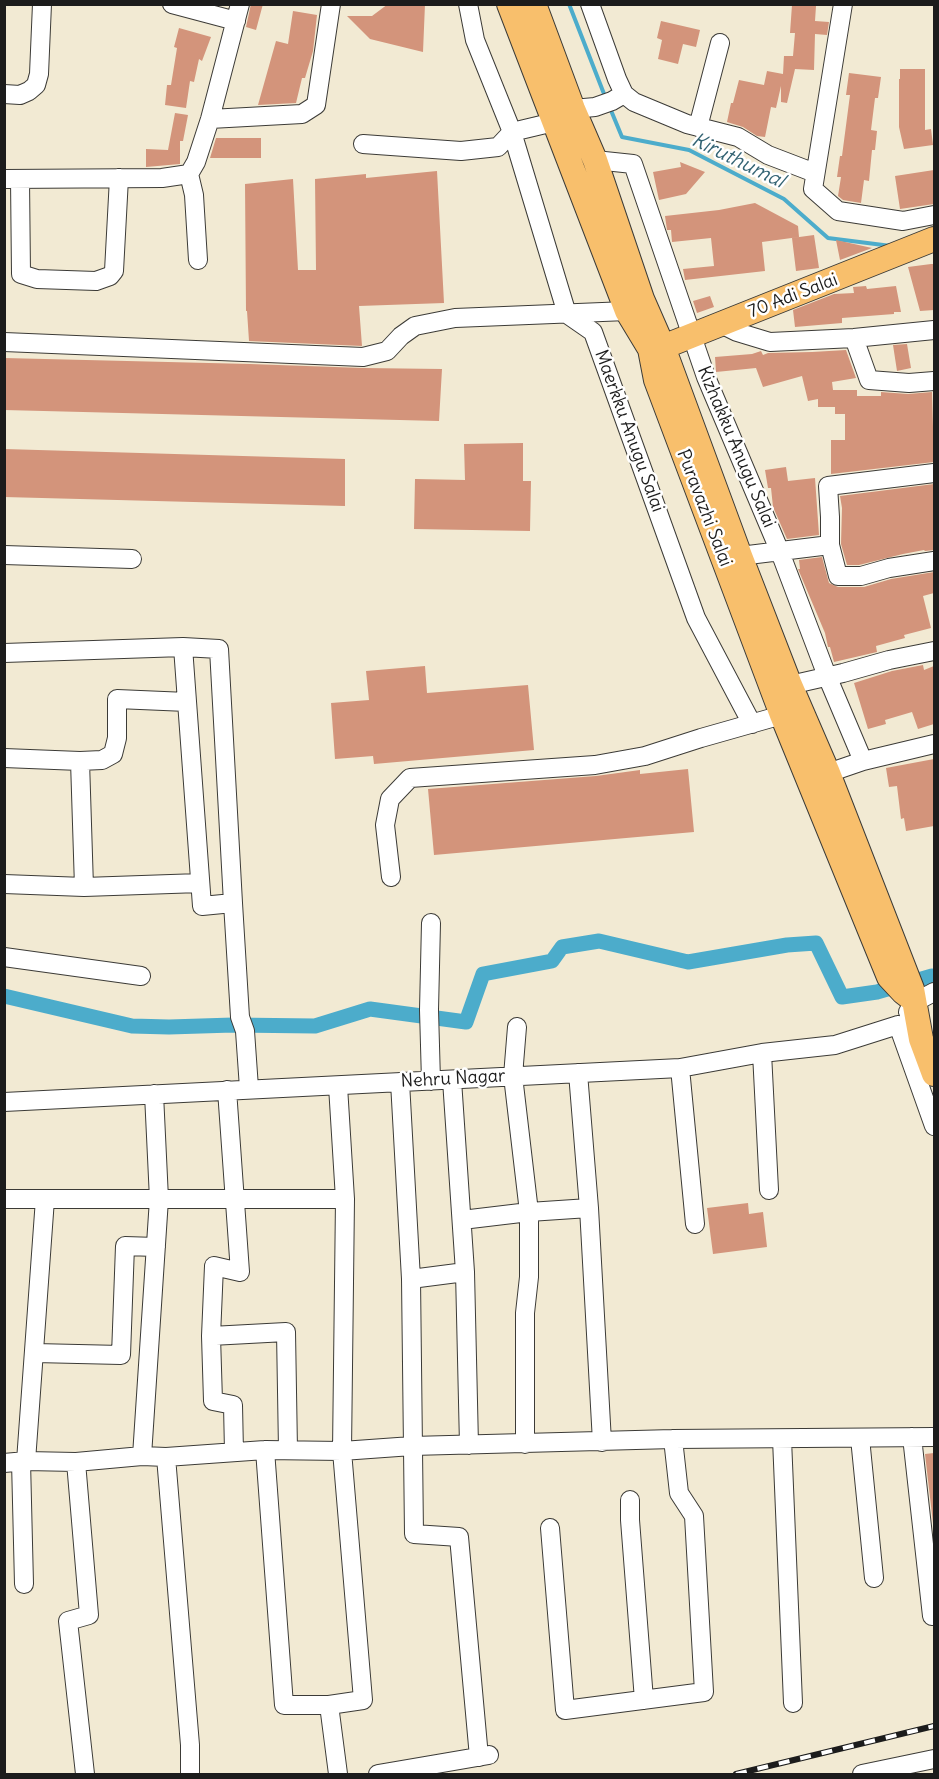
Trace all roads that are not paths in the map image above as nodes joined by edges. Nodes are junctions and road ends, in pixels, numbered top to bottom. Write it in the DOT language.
graph roads {
  1 [pos="42,4"];
  2 [pos="172,4"];
  3 [pos="330,4"];
  4 [pos="468,4"];
  5 [pos="509,4"];
  6 [pos="534,4"];
  7 [pos="590,4"];
  8 [pos="843,4"];
  9 [pos="238,13"];
  10 [pos="720,43"];
  11 [pos="4,94"];
  12 [pos="592,107"];
  13 [pos="210,119"];
  14 [pos="698,127"];
  15 [pos="512,132"];
  16 [pos="363,144"];
  17 [pos="595,160"];
  18 [pos="815,173"];
  19 [pos="189,174"];
  20 [pos="119,178"];
  21 [pos="12,179"];
  22 [pos="934,216"];
  23 [pos="934,239"];
  24 [pos="198,260"];
  25 [pos="627,311"];
  26 [pos="567,314"];
  27 [pos="721,324"];
  28 [pos="934,330"];
  29 [pos="691,336"];
  30 [pos="854,338"];
  31 [pos="4,342"];
  32 [pos="656,348"];
  33 [pos="934,381"];
  34 [pos="934,473"];
  35 [pos="830,545"];
  36 [pos="780,552"];
  37 [pos="4,555"];
  38 [pos="740,556"];
  39 [pos="132,558"];
  40 [pos="934,561"];
  41 [pos="183,647"];
  42 [pos="934,651"];
  43 [pos="4,653"];
  44 [pos="827,676"];
  45 [pos="790,685"];
  46 [pos="187,702"];
  47 [pos="782,715"];
  48 [pos="752,724"];
  49 [pos="934,744"];
  50 [pos="4,758"];
  51 [pos="80,761"];
  52 [pos="863,761"];
  53 [pos="828,773"];
  54 [pos="391,877"];
  55 [pos="200,883"];
  56 [pos="4,884"];
  57 [pos="84,887"];
  58 [pos="233,903"];
  59 [pos="431,922"];
  60 [pos="4,957"];
  61 [pos="141,976"];
  62 [pos="910,988"];
  63 [pos="897,1025"];
  64 [pos="516,1027"];
  65 [pos="762,1053"];
  66 [pos="680,1068"];
  67 [pos="578,1073"];
  68 [pos="934,1074"];
  69 [pos="513,1076"];
  70 [pos="452,1080"];
  71 [pos="430,1081"];
  72 [pos="400,1082"];
  73 [pos="338,1086"];
  74 [pos="249,1089"];
  75 [pos="227,1090"];
  76 [pos="154,1094"];
  77 [pos="4,1102"];
  78 [pos="934,1126"];
  79 [pos="769,1191"];
  80 [pos="4,1199"];
  81 [pos="45,1199"];
  82 [pos="159,1199"];
  83 [pos="235,1199"];
  84 [pos="345,1199"];
  85 [pos="589,1208"];
  86 [pos="529,1212"];
  87 [pos="462,1220"];
  88 [pos="695,1224"];
  89 [pos="156,1247"];
  90 [pos="465,1272"];
  91 [pos="411,1280"];
  92 [pos="211,1336"];
  93 [pos="35,1353"];
  94 [pos="912,1437"];
  95 [pos="934,1437"];
  96 [pos="860,1438"];
  97 [pos="673,1439"];
  98 [pos="782,1439"];
  99 [pos="602,1442"];
  100 [pos="525,1444"];
  101 [pos="469,1445"];
  102 [pos="412,1446"];
  103 [pos="265,1450"];
  104 [pos="288,1450"];
  105 [pos="342,1451"];
  106 [pos="234,1452"];
  107 [pos="142,1456"];
  108 [pos="166,1457"];
  109 [pos="17,1462"];
  110 [pos="76,1462"];
  111 [pos="630,1500"];
  112 [pos="550,1528"];
  113 [pos="874,1578"];
  114 [pos="24,1584"];
  115 [pos="932,1616"];
  116 [pos="644,1700"];
  117 [pos="793,1703"];
  118 [pos="329,1705"];
  119 [pos="934,1759"];
  120 [pos="909,1769"];
  121 [pos="85,1774"];
  122 [pos="190,1774"];
  123 [pos="338,1774"];
  124 [pos="378,1774"];
  125 [pos="862,1774"];
  1 -- 11 [label="street"];
  2 -- 9 [label="street"];
  3 -- 13 [label="street"];
  4 -- 15 [label="street"];
  5 -- 12 [label="main road, Puravazhi Salai"];
  6 -- 12 [label="main road, Puravazhi Salai"];
  7 -- 12 [label="street"];
  8 -- 18 [label="street"];
  9 -- 13 [label="street"];
  10 -- 14 [label="street"];
  12 -- 14 [label="street"];
  12 -- 15 [label="street"];
  12 -- 17 [label="main road, Puravazhi Salai"];
  12 -- 25 [label="main road, Puravazhi Salai"];
  13 -- 19 [label="street"];
  14 -- 18 [label="street"];
  15 -- 16 [label="street"];
  15 -- 26 [label="street"];
  17 -- 29 [label="street, Kizhakku Anugu Salai"];
  17 -- 32 [label="main road, Puravazhi Salai"];
  18 -- 22 [label="street"];
  19 -- 20 [label="street"];
  19 -- 24 [label="street"];
  20 -- 21 [label="street"];
  20 -- 21 [label="street"];
  23 -- 27 [label="main road, 70 Adi Salai"];
  25 -- 26 [label="street"];
  25 -- 32 [label="main road, Puravazhi Salai"];
  26 -- 31 [label="street"];
  26 -- 48 [label="street, Maerkku Anugu Salai"];
  27 -- 29 [label="main road, 70 Adi Salai"];
  27 -- 30 [label="street"];
  28 -- 30 [label="street"];
  29 -- 32 [label="main road, 70 Adi Salai"];
  29 -- 36 [label="street, Kizhakku Anugu Salai"];
  30 -- 33 [label="street"];
  32 -- 38 [label="main road, Puravazhi Salai"];
  32 -- 47 [label="main road, Puravazhi Salai"];
  34 -- 35 [label="street"];
  35 -- 36 [label="street"];
  35 -- 40 [label="street"];
  36 -- 38 [label="street"];
  36 -- 44 [label="street, Kizhakku Anugu Salai"];
  37 -- 39 [label="street"];
  38 -- 45 [label="main road, Puravazhi Salai"];
  41 -- 43 [label="street"];
  41 -- 46 [label="street"];
  41 -- 58 [label="street"];
  42 -- 44 [label="street"];
  44 -- 45 [label="street"];
  44 -- 52 [label="street, Kizhakku Anugu Salai"];
  45 -- 53 [label="main road, Puravazhi Salai"];
  46 -- 51 [label="street"];
  46 -- 55 [label="street"];
  47 -- 48 [label="street"];
  47 -- 62 [label="main road, Puravazhi Salai"];
  48 -- 54 [label="street"];
  49 -- 52 [label="street"];
  50 -- 51 [label="street"];
  51 -- 57 [label="street"];
  52 -- 53 [label="street"];
  53 -- 62 [label="main road, Puravazhi Salai"];
  55 -- 57 [label="street"];
  55 -- 58 [label="street"];
  56 -- 57 [label="street"];
  58 -- 74 [label="street"];
  59 -- 71 [label="street"];
  60 -- 61 [label="street"];
  62 -- 63 [label="street"];
  62 -- 68 [label="main road, Puravazhi Salai"];
  63 -- 65 [label="street, Nehru Nagar"];
  63 -- 78 [label="street"];
  64 -- 69 [label="street"];
  65 -- 66 [label="street, Nehru Nagar"];
  65 -- 79 [label="street"];
  66 -- 67 [label="street, Nehru Nagar"];
  66 -- 88 [label="street"];
  67 -- 69 [label="street, Nehru Nagar"];
  67 -- 85 [label="street"];
  69 -- 70 [label="street, Nehru Nagar"];
  69 -- 86 [label="street"];
  70 -- 71 [label="street, Nehru Nagar"];
  70 -- 87 [label="street"];
  71 -- 72 [label="street, Nehru Nagar"];
  72 -- 73 [label="street, Nehru Nagar"];
  72 -- 91 [label="street"];
  73 -- 74 [label="street, Nehru Nagar"];
  73 -- 84 [label="street"];
  74 -- 75 [label="street, Nehru Nagar"];
  75 -- 76 [label="street, Nehru Nagar"];
  75 -- 83 [label="street"];
  76 -- 77 [label="street, Nehru Nagar"];
  76 -- 82 [label="street"];
  80 -- 81 [label="street"];
  81 -- 82 [label="street"];
  81 -- 93 [label="street"];
  82 -- 83 [label="street"];
  82 -- 89 [label="street"];
  83 -- 84 [label="street"];
  83 -- 92 [label="street"];
  84 -- 105 [label="street"];
  85 -- 86 [label="street"];
  85 -- 99 [label="street"];
  86 -- 87 [label="street"];
  86 -- 100 [label="street"];
  87 -- 90 [label="street"];
  89 -- 93 [label="street"];
  89 -- 107 [label="street"];
  90 -- 91 [label="street"];
  90 -- 101 [label="street"];
  91 -- 102 [label="street"];
  92 -- 104 [label="street"];
  92 -- 106 [label="street"];
  93 -- 109 [label="street"];
  94 -- 95 [label="street"];
  94 -- 96 [label="street"];
  94 -- 115 [label="street"];
  96 -- 98 [label="street"];
  96 -- 113 [label="street"];
  97 -- 98 [label="street"];
  97 -- 99 [label="street"];
  97 -- 116 [label="street"];
  98 -- 117 [label="street"];
  99 -- 100 [label="street"];
  100 -- 101 [label="street"];
  101 -- 102 [label="street"];
  102 -- 105 [label="street"];
  102 -- 124 [label="street"];
  103 -- 104 [label="street"];
  103 -- 106 [label="street"];
  103 -- 118 [label="street"];
  104 -- 105 [label="street"];
  105 -- 118 [label="street"];
  106 -- 108 [label="street"];
  107 -- 108 [label="street"];
  107 -- 110 [label="street"];
  108 -- 122 [label="street"];
  109 -- 110 [label="street"];
  109 -- 114 [label="street"];
  110 -- 121 [label="street"];
  111 -- 116 [label="street"];
  112 -- 116 [label="street"];
  118 -- 123 [label="street"];
  119 -- 120 [label="street"];
  120 -- 125 [label="street"];
}
